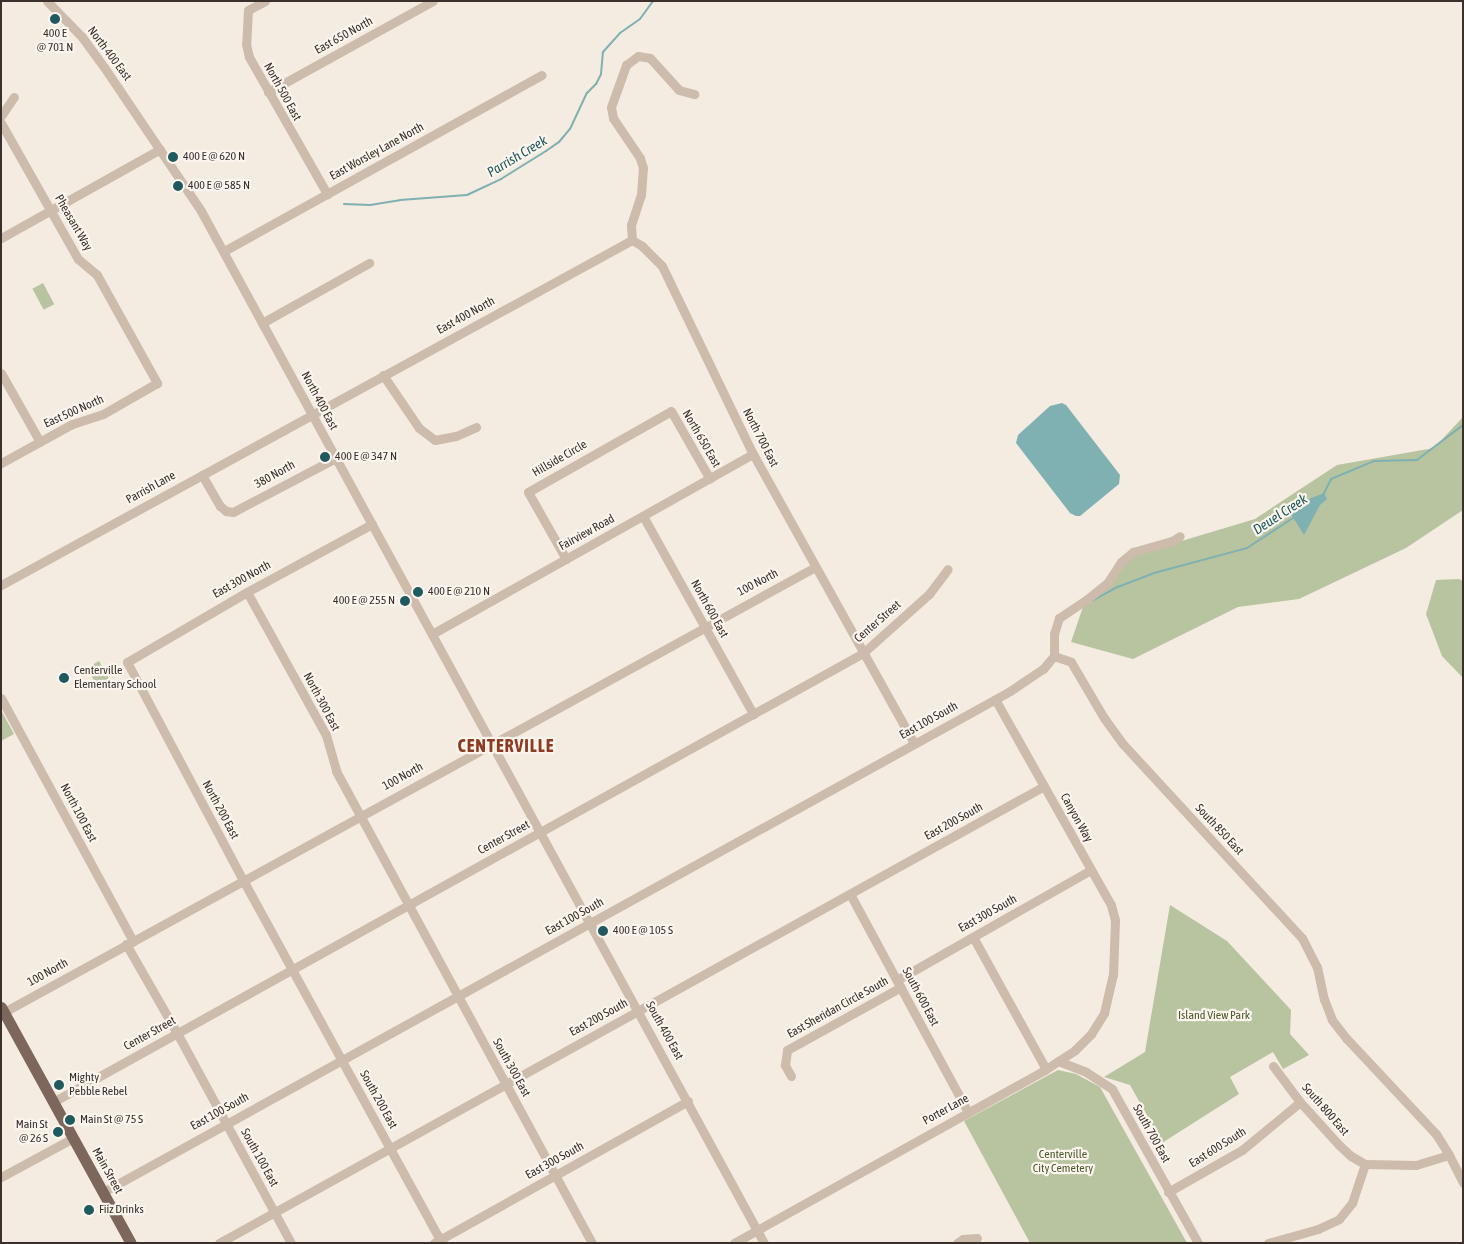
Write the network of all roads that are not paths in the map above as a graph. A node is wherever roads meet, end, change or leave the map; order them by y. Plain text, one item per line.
1 (47, 1) edge
2 (433, 1) edge
3 (264, 2) edge
4 (542, 75) dead end
5 (268, 92) junction
6 (694, 94) dead end
7 (14, 97) dead end
8 (1, 116) edge
9 (1, 123) edge
10 (160, 149) junction
11 (326, 194) junction
12 (51, 210) junction
13 (1, 238) edge
14 (632, 240) junction
15 (224, 251) junction
16 (369, 263) dead end
17 (262, 323) junction
18 (1, 373) edge
19 (383, 376) junction
20 (157, 383) joint
21 (671, 411) joint
22 (312, 414) junction
23 (476, 427) dead end
24 (40, 442) junction
25 (754, 454) junction
26 (336, 458) junction
27 (1, 463) edge
28 (202, 475) junction
29 (710, 479) junction
30 (643, 516) junction
31 (372, 524) junction
32 (1180, 536) dead end
33 (566, 559) junction
34 (815, 567) junction
35 (948, 570) dead end
36 (1, 585) edge
37 (247, 592) junction
38 (705, 627) junction
39 (432, 634) junction
40 (863, 653) junction
41 (1054, 656) junction
42 (127, 662) joint
43 (1, 698) edge
44 (995, 699) junction
45 (753, 714) junction
46 (492, 742) junction
47 (914, 743) junction
48 (1044, 786) junction
49 (359, 815) junction
50 (540, 832) junction
51 (1091, 870) junction
52 (243, 880) junction
53 (850, 894) junction
54 (408, 905) junction
55 (590, 922) junction
56 (972, 937) junction
57 (129, 942) junction
58 (1114, 954) joint
59 (292, 969) junction
60 (899, 984) junction
61 (458, 996) junction
62 (2, 1009) edge
63 (639, 1011) junction
64 (177, 1033) junction
65 (342, 1060) junction
66 (1058, 1061) junction
67 (1273, 1066) dead end
68 (1046, 1069) junction
69 (791, 1076) dead end
70 (506, 1084) junction
71 (688, 1101) junction
72 (53, 1102) junction
73 (1300, 1102) junction
74 (968, 1112) junction
75 (226, 1124) junction
76 (73, 1138) junction
77 (390, 1148) junction
78 (1449, 1154) junction
79 (1365, 1164) junction
80 (556, 1175) junction
81 (1, 1177) edge
82 (1463, 1183) edge
83 (102, 1192) junction
84 (1168, 1192) junction
85 (274, 1212) junction
86 (757, 1230) junction
87 (977, 1238) dead end
88 (439, 1242) edge
89 (131, 1243) edge
90 (219, 1243) edge
91 (291, 1243) edge
92 (592, 1243) edge
93 (734, 1243) edge
94 (764, 1243) edge
95 (957, 1243) edge
96 (1198, 1243) edge
97 (1268, 1243) edge

1 - 10 street, North 400 East
2 - 5 street, East 650 North
3 - 5 street, North 500 East
4 - 11 street, East Worsley Lane North
5 - 11 street, North 500 East
6 - 14 street
7 - 8 street
9 - 12 street, Pheasant Way
10 - 12 street
10 - 15 street, North 400 East
11 - 15 street, East Worsley Lane North
12 - 13 street
12 - 20 street, Pheasant Way
14 - 19 street, East 400 North
14 - 25 street, North 700 East
15 - 17 street, North 400 East
16 - 17 street
17 - 22 street, North 400 East
18 - 24 street
19 - 22 street, East 400 North
19 - 23 street
20 - 24 street, East 500 North
21 - 29 street, North 650 East
21 - 33 street, Hillside Circle
22 - 26 street, North 400 East
22 - 28 street, Parrish Lane
24 - 27 street, East 500 North
25 - 29 street, Fairview Road
25 - 34 street, North 700 East
26 - 28 street, 380 North
26 - 31 street, North 400 East
28 - 36 street, Parrish Lane
29 - 30 street, Fairview Road
30 - 33 street, Fairview Road
30 - 38 street, North 600 East
31 - 37 street, East 300 North
31 - 39 street, North 400 East
32 - 41 street
33 - 39 street, Fairview Road
34 - 38 street, 100 North
34 - 40 street, North 700 East
35 - 40 street, Center Street
37 - 42 street, East 300 North
37 - 49 street, North 300 East
38 - 45 street, North 600 East
38 - 46 street, 100 North
39 - 46 street, North 400 East
40 - 45 street, Center Street
40 - 47 street
41 - 44 street, East 100 South
41 - 78 street, South 850 East
42 - 52 street, North 200 East
43 - 57 street, North 100 East
44 - 47 street, East 100 South
44 - 48 street, Canyon Way
45 - 50 street, Center Street
46 - 49 street, 100 North
46 - 50 street, North 400 East
47 - 55 street, East 100 South
48 - 51 street, Canyon Way
48 - 53 street, East 200 South
49 - 52 street, 100 North
49 - 54 street, North 300 East
50 - 54 street, Center Street
50 - 55 street, South 400 East
51 - 56 street, East 300 South
51 - 58 street, Canyon Way
52 - 57 street, 100 North
52 - 59 street, North 200 East
53 - 60 street, South 600 East
53 - 63 street, East 200 South
54 - 59 street, Center Street
54 - 61 street, South 300 East
55 - 61 street, East 100 South
55 - 63 street, South 400 East
56 - 60 street, East 300 South
56 - 68 street
57 - 62 street, 100 North
57 - 64 street, North 100 East
58 - 66 street, Porter Lane
59 - 64 street, Center Street
59 - 65 street, South 200 East
60 - 69 street, East Sheridan Circle South
60 - 74 street, South 600 East
61 - 65 street, East 100 South
61 - 70 street, South 300 East
62 - 72 main road, Main Street
63 - 70 street, East 200 South
63 - 71 street, South 400 East
64 - 72 street, Center Street
64 - 75 street, South 100 East
65 - 75 street, East 100 South
65 - 77 street, South 200 East
66 - 68 street, Porter Lane
66 - 84 street, South 700 East
67 - 73 street, South 800 East
68 - 74 street, Porter Lane
70 - 77 street, East 200 South
70 - 80 street, South 300 East
71 - 80 street, East 300 South
71 - 86 street, South 400 East
72 - 76 main road, Main Street
73 - 79 street, South 800 East
73 - 84 street, East 600 South
74 - 86 street, Porter Lane
75 - 83 street, East 100 South
75 - 85 street, South 100 East
76 - 81 street
76 - 83 main road, Main Street
77 - 85 street, East 200 South
77 - 88 street, South 200 East
78 - 79 street
78 - 82 street, South 850 East
79 - 97 street
80 - 88 street, East 300 South
80 - 92 street, South 300 East
83 - 89 main road, Main Street
84 - 96 street, South 700 East
85 - 90 street, East 200 South
85 - 91 street, South 100 East
86 - 93 street, Porter Lane
86 - 94 street, South 400 East
87 - 95 street

